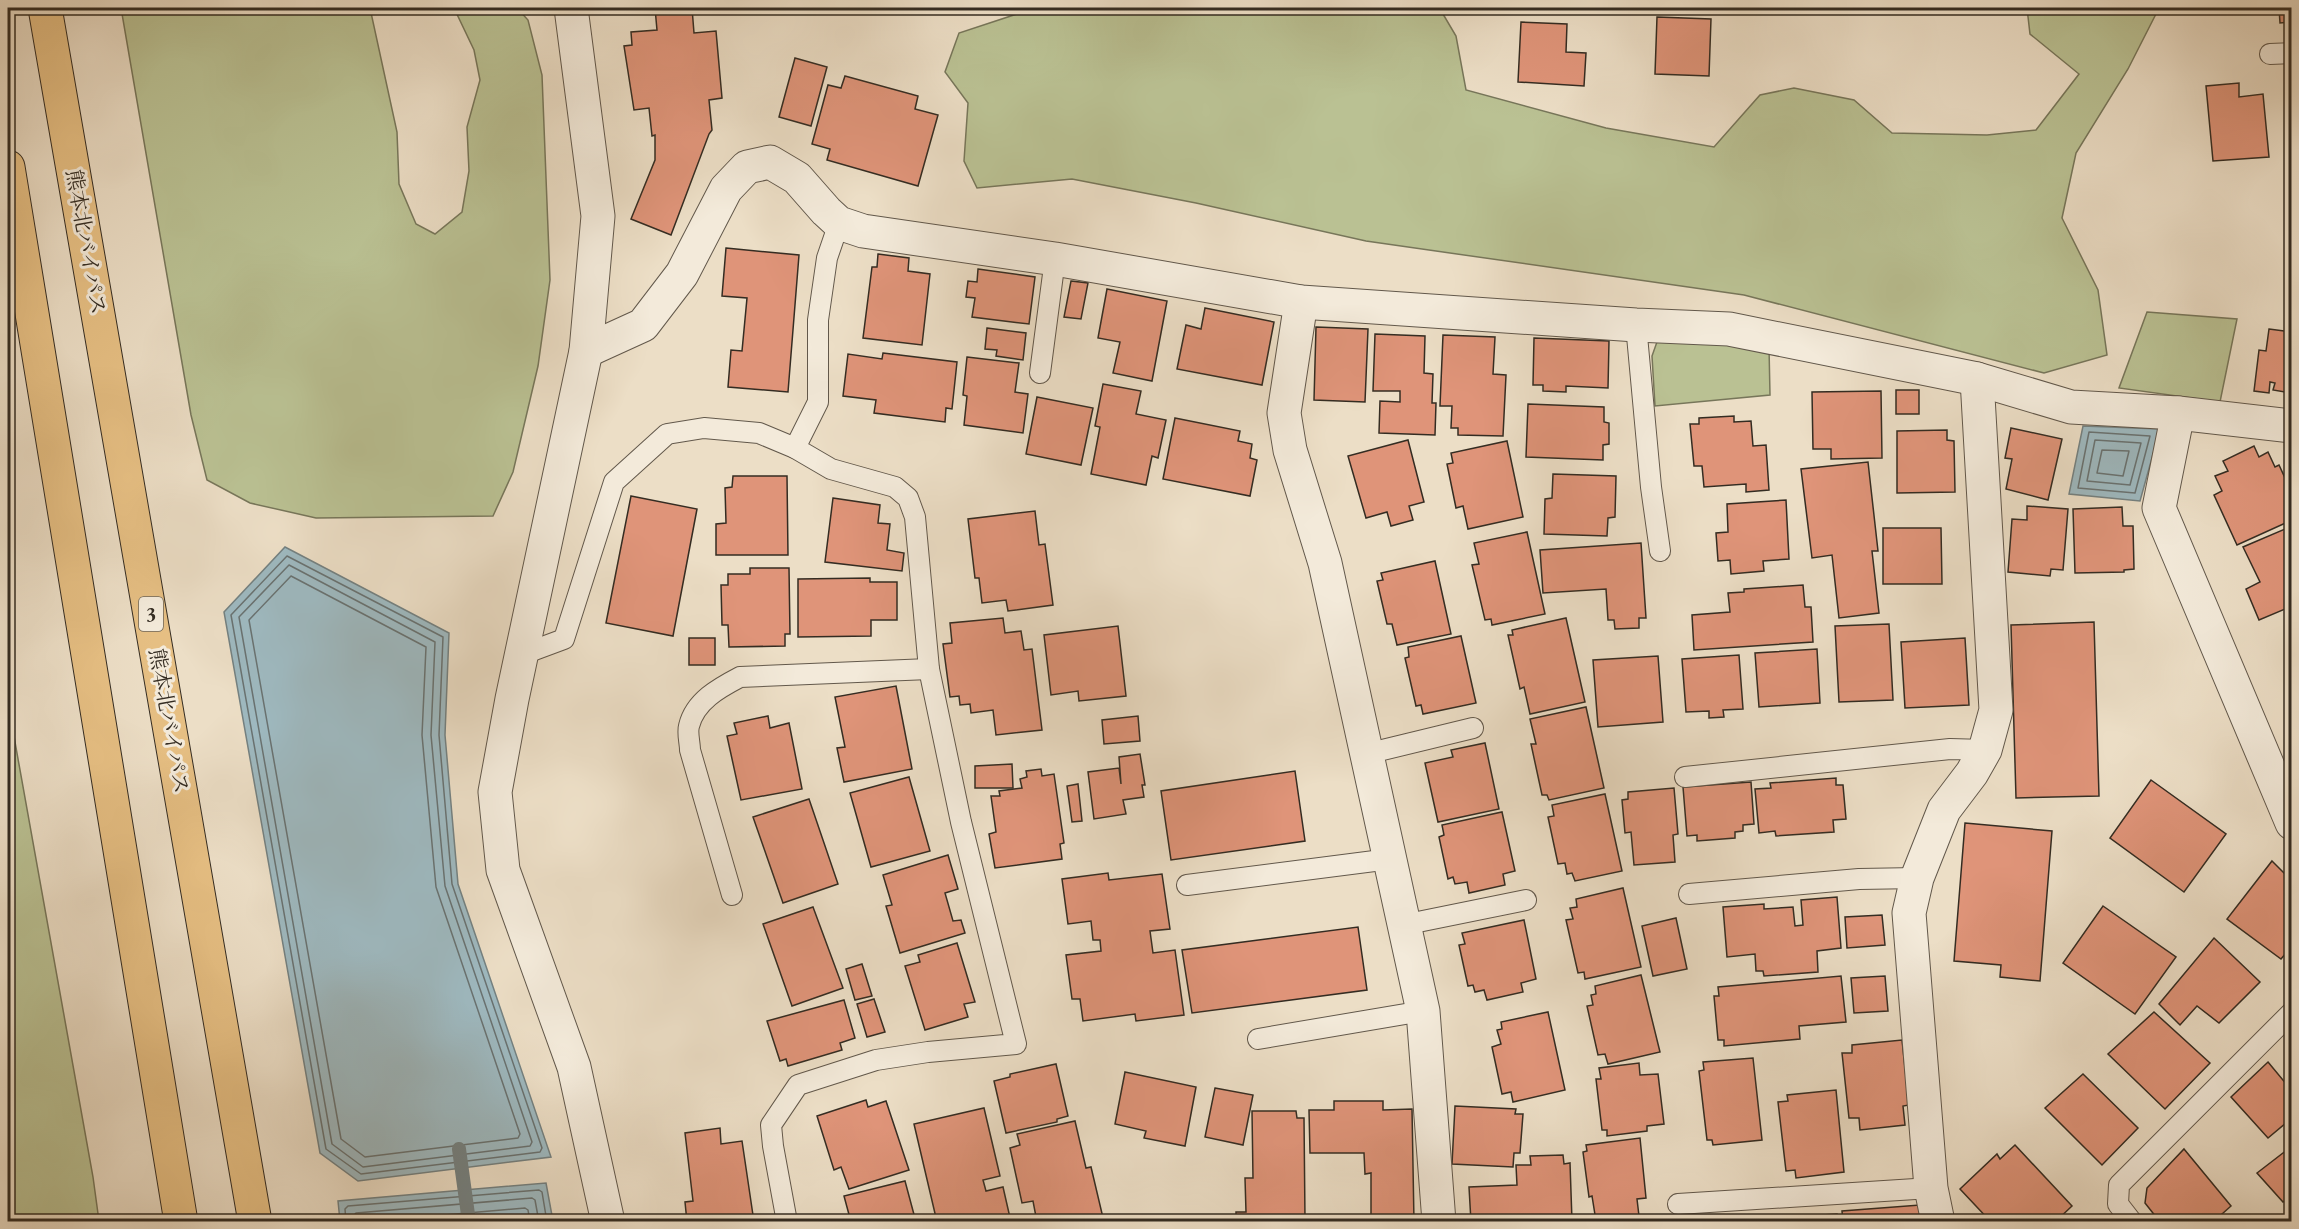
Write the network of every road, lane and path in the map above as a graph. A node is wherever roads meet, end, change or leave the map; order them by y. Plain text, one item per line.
1 (45, 8) edge
2 (571, 8) edge
3 (2292, 53) edge
4 (2270, 54) dead end
5 (8, 167) edge
6 (839, 223) junction
7 (1054, 260) junction
8 (1301, 302) junction
9 (1636, 325) junction
10 (586, 351) junction
11 (1040, 373) dead end
12 (1977, 379) junction
13 (2178, 413) junction
14 (2292, 426) edge
15 (795, 448) junction
16 (1660, 551) dead end
17 (521, 655) junction
18 (929, 669) junction
19 (1473, 728) dead end
20 (1985, 750) junction
21 (1366, 754) junction
22 (1685, 777) dead end
23 (2292, 823) edge
24 (1390, 859) junction
25 (1917, 878) junction
26 (1187, 885) dead end
27 (1689, 894) dead end
28 (732, 895) dead end
29 (1526, 900) dead end
30 (1403, 925) junction
31 (1423, 1011) junction
32 (2292, 1012) edge
33 (1258, 1038) dead end
34 (1931, 1188) junction
35 (1678, 1204) dead end
36 (181, 1221) edge
37 (255, 1221) edge
38 (608, 1221) edge
39 (787, 1221) edge
40 (1439, 1221) edge
41 (1938, 1221) edge
42 (2132, 1221) edge

1 - 37 highway, 熊本北バイパス / 3
2 - 10 street
3 - 4 lane
5 - 36 highway
6 - 7 street
6 - 10 street
6 - 15 lane
7 - 8 street
7 - 11 lane
8 - 9 street
8 - 21 street
9 - 12 street
9 - 16 lane
10 - 17 street
12 - 13 street
12 - 20 street
13 - 14 street
13 - 23 street
15 - 17 lane
15 - 18 lane
17 - 38 street
18 - 28 lane
18 - 39 lane
19 - 21 lane
20 - 22 lane
20 - 25 street
21 - 24 street
24 - 26 lane
24 - 30 street
25 - 27 lane
25 - 34 street
29 - 30 lane
30 - 31 street
31 - 33 lane
31 - 40 street
32 - 42 lane
34 - 35 lane
34 - 41 street

